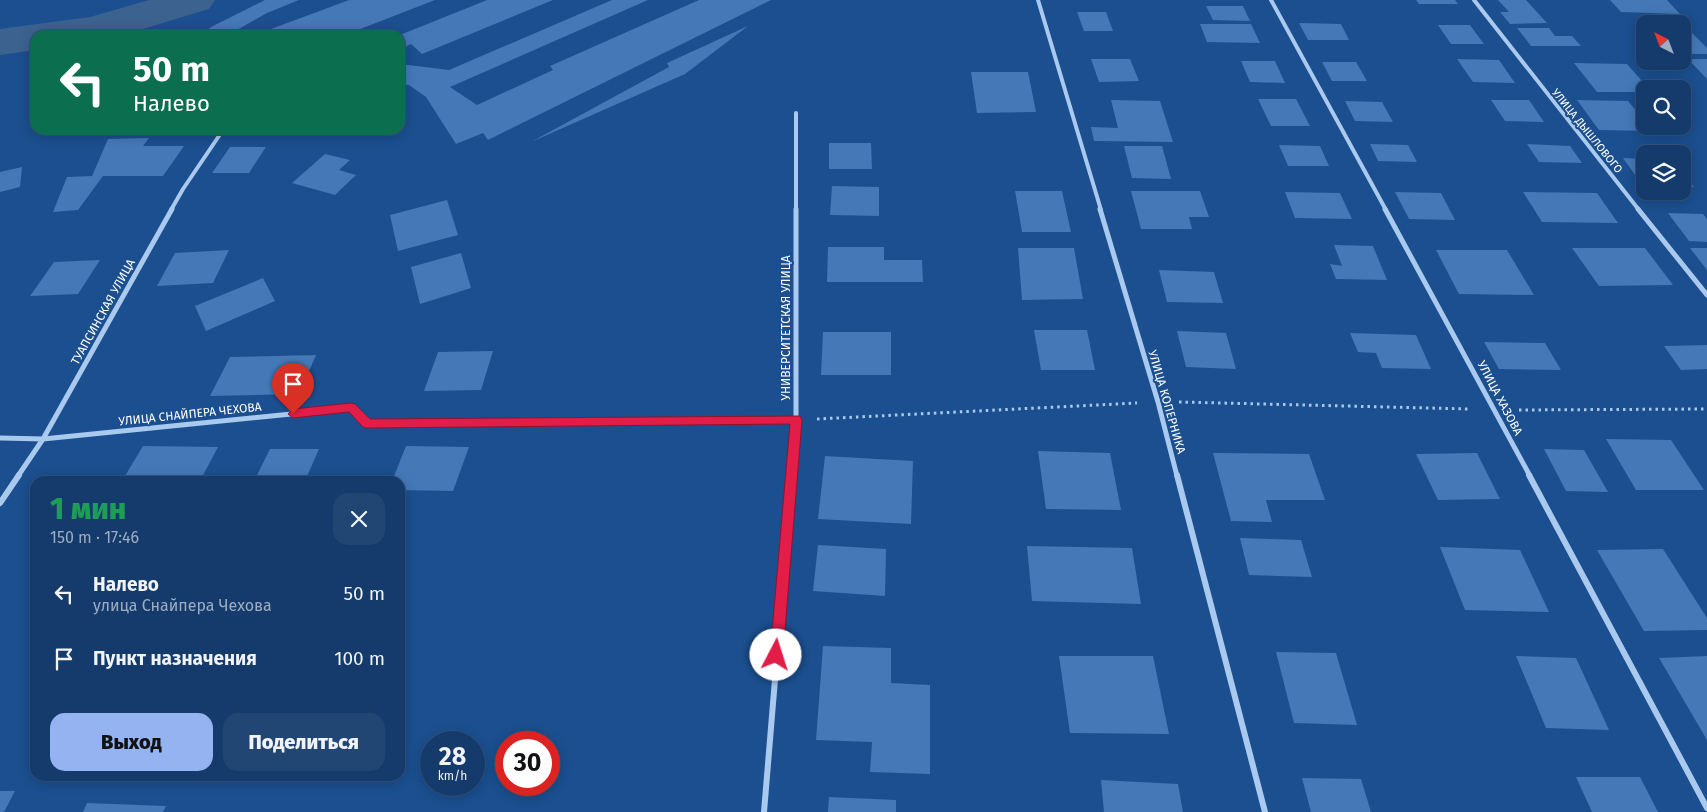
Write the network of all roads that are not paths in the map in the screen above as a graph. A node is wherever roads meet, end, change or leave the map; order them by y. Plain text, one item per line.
1 (1038, 0) edge
2 (1271, 0) edge
3 (1474, 0) edge
4 (796, 113) dead end
5 (220, 135) edge
6 (1707, 295) edge
7 (796, 420) junction
8 (0, 438) edge
9 (43, 439) junction
10 (0, 504) edge
11 (1707, 808) edge
12 (764, 812) edge
13 (1265, 812) edge

1 - 13 street, УЛИЦА КОПЕРНИКА
2 - 11 street, УЛИЦА ХАЗОВА
3 - 6 street, УЛИЦА ДЫШЛОВОГО
4 - 7 street, УНИВЕРСИТЕТСКАЯ УЛИЦА
5 - 9 street, ТУАПСИНСКАЯ УЛИЦА
7 - 9 street, УЛИЦА СНАЙПЕРА ЧЕХОВА
7 - 12 street, УНИВЕРСИТЕТСКАЯ УЛИЦА
8 - 9 street, УЛИЦА СНАЙПЕРА ЧЕХОВА
9 - 10 street, ТУАПСИНСКАЯ УЛИЦА

